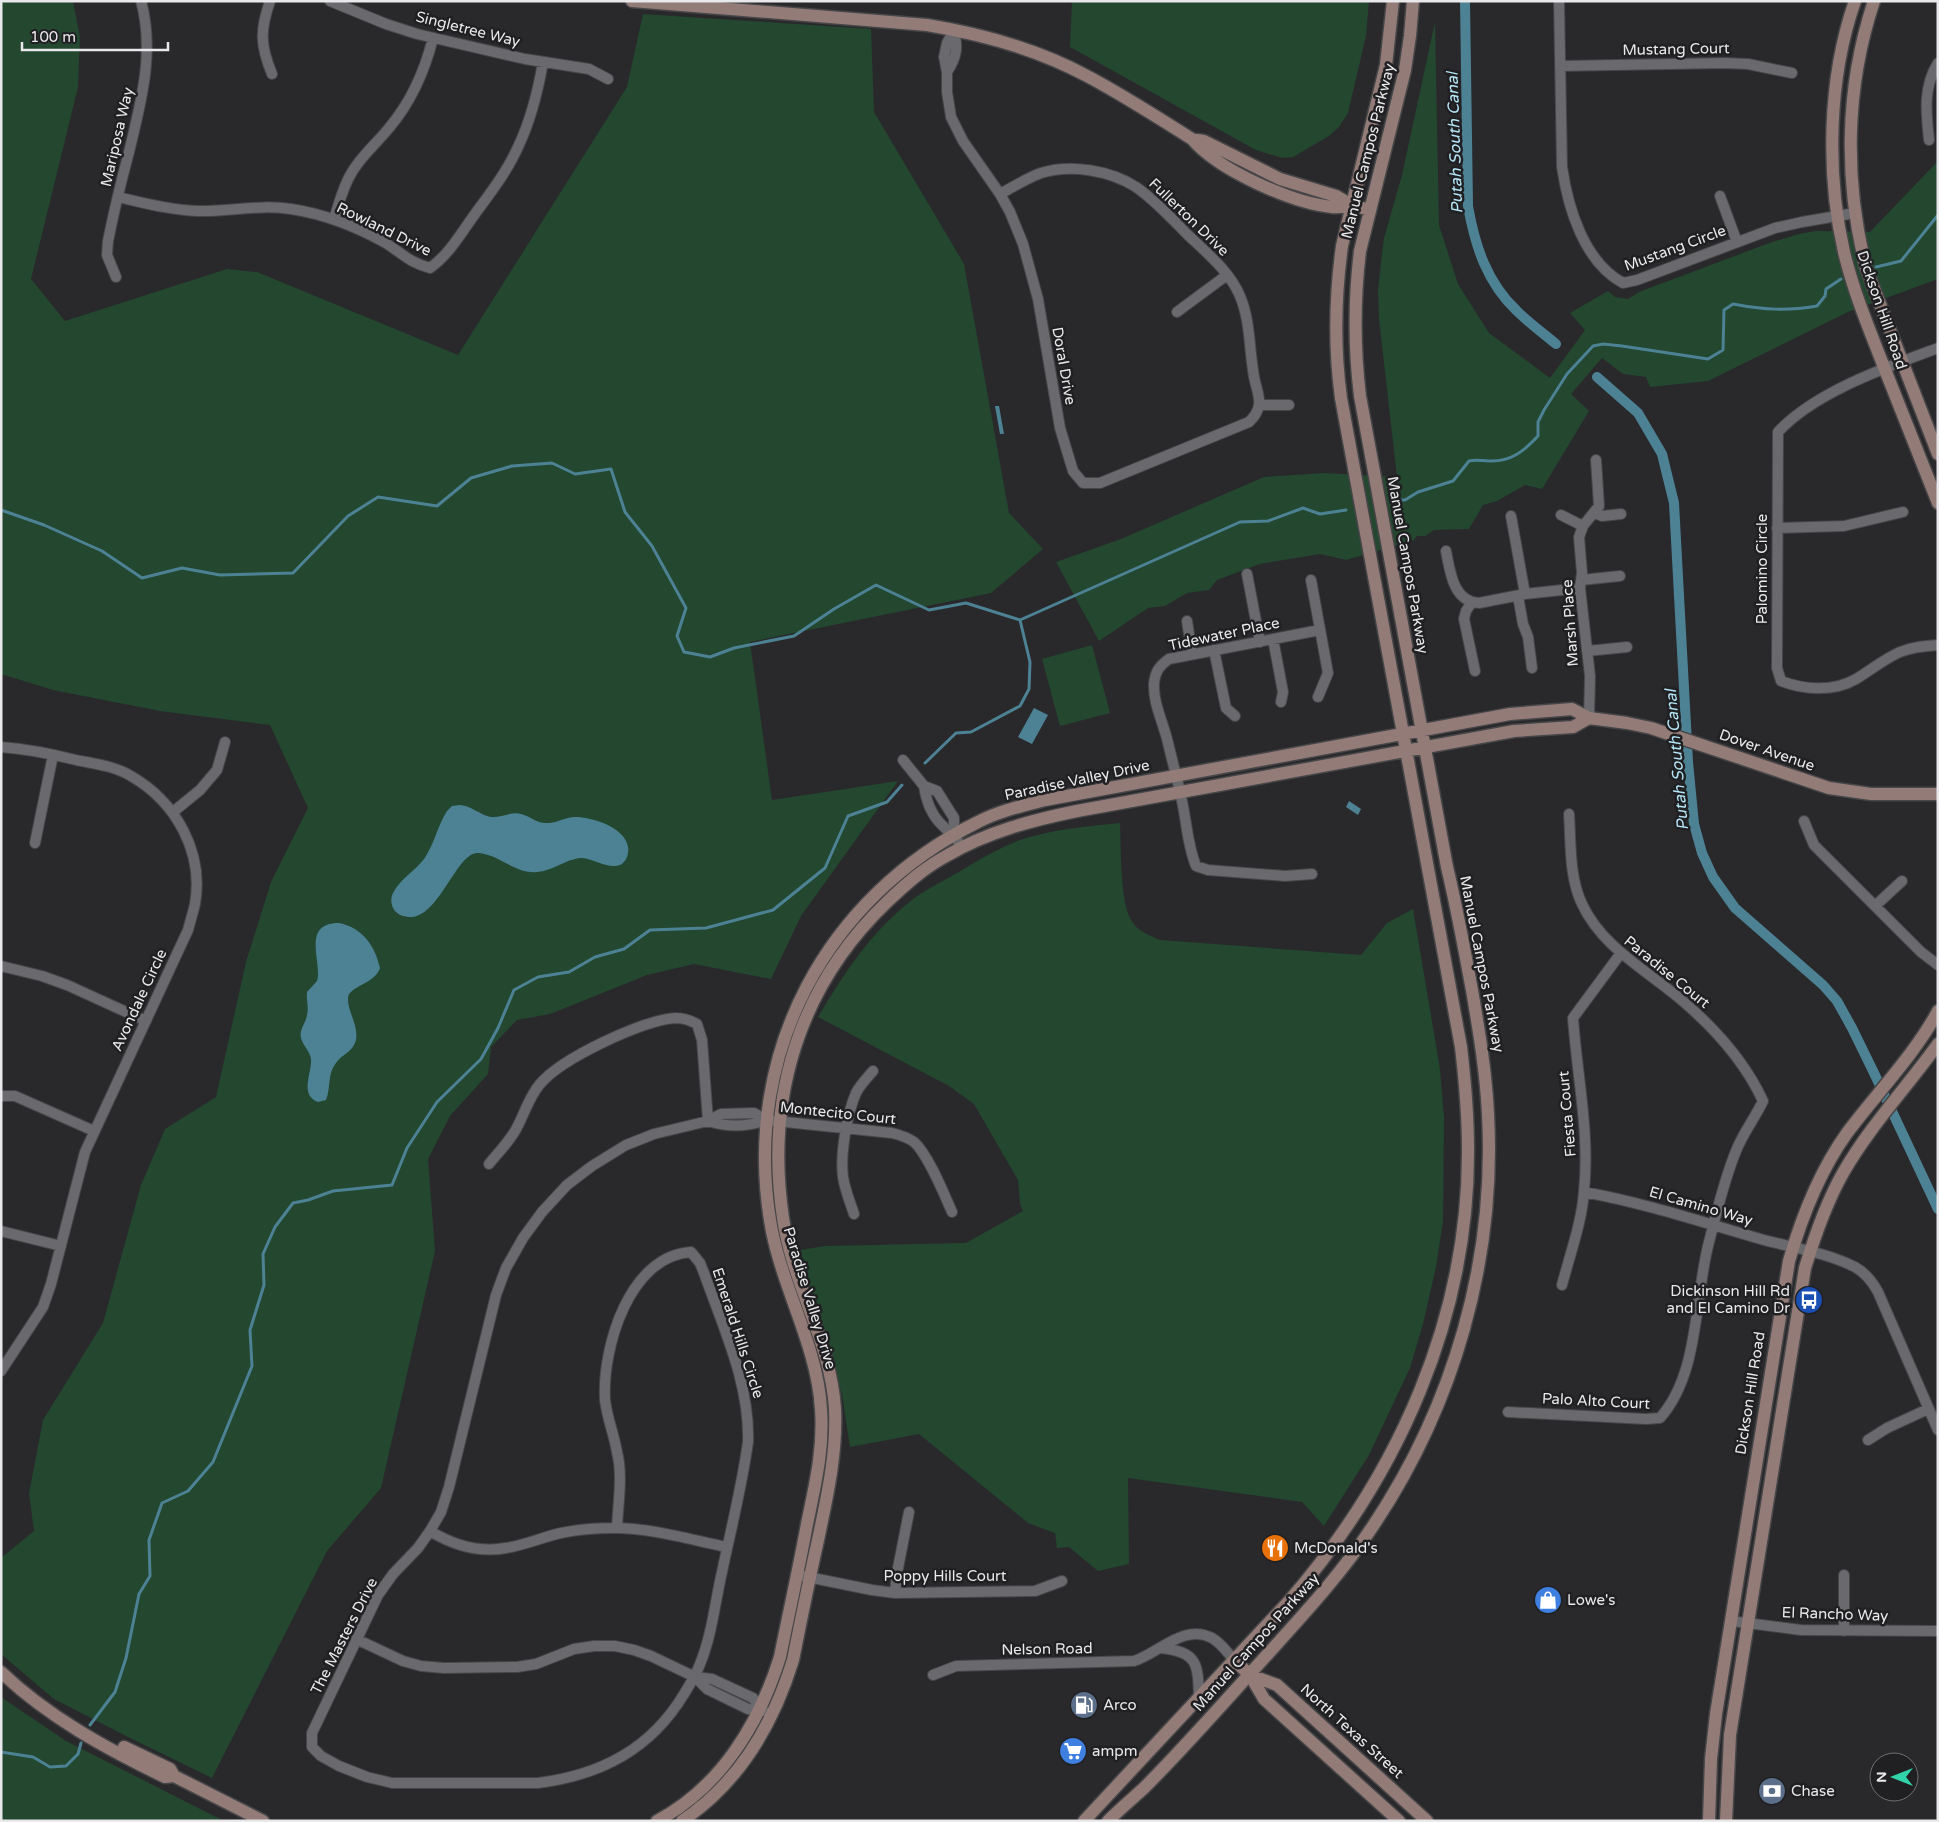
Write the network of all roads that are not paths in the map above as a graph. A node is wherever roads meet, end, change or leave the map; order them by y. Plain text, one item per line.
1 (140, 1) edge
2 (270, 1) edge
3 (330, 1) edge
4 (632, 1) edge
5 (1393, 1) edge
6 (1413, 1) edge
7 (1559, 1) edge
8 (1855, 1) edge
9 (1874, 1) edge
10 (729, 4) edge
11 (954, 30) junction
12 (433, 38) junction
13 (544, 62) junction
14 (1938, 62) edge
15 (1560, 66) junction
16 (1792, 73) dead end
17 (272, 74) dead end
18 (608, 79) dead end
19 (1929, 140) dead end
20 (1000, 194) junction
21 (1720, 196) dead end
22 (118, 197) junction
23 (1351, 205) junction
24 (1370, 210) junction
25 (1856, 213) junction
26 (1838, 216) junction
27 (334, 220) junction
28 (1737, 242) junction
29 (1227, 275) junction
30 (116, 277) dead end
31 (1177, 312) dead end
32 (1938, 348) edge
33 (1902, 362) junction
34 (1885, 369) junction
35 (1289, 404) dead end
36 (1260, 405) junction
37 (1938, 454) edge
38 (1596, 460) dead end
39 (1938, 503) edge
40 (1903, 512) dead end
41 (1594, 513) junction
42 (1621, 514) dead end
43 (1560, 515) dead end
44 (1511, 516) dead end
45 (1583, 526) junction
46 (1778, 528) junction
47 (1446, 551) dead end
48 (1248, 574) dead end
49 (1620, 576) dead end
50 (1311, 580) dead end
51 (1581, 584) junction
52 (1521, 595) junction
53 (1472, 602) junction
54 (1187, 621) dead end
55 (1320, 630) junction
56 (1273, 639) junction
57 (1260, 642) junction
58 (1938, 644) edge
59 (1628, 647) dead end
60 (1214, 650) junction
61 (1587, 651) junction
62 (1192, 654) junction
63 (1532, 668) dead end
64 (1475, 671) dead end
65 (1318, 697) dead end
66 (1281, 702) dead end
67 (1235, 716) dead end
68 (1589, 718) junction
69 (1422, 730) junction
70 (1403, 734) junction
71 (225, 742) dead end
72 (1, 747) edge
73 (1425, 747) junction
74 (1406, 750) junction
75 (53, 755) junction
76 (903, 760) dead end
77 (1175, 775) junction
78 (924, 786) junction
79 (1179, 792) junction
80 (1938, 794) edge
81 (173, 812) junction
82 (1569, 814) dead end
83 (1804, 822) dead end
84 (954, 835) junction
85 (35, 844) dead end
86 (962, 847) junction
87 (1312, 874) dead end
88 (1902, 881) dead end
89 (1875, 906) junction
90 (1621, 953) junction
91 (1938, 965) edge
92 (1, 966) edge
93 (1938, 1011) edge
94 (146, 1021) junction
95 (1938, 1044) edge
96 (873, 1071) dead end
97 (1, 1096) edge
98 (708, 1121) junction
99 (773, 1121) junction
100 (847, 1128) junction
101 (94, 1131) junction
102 (488, 1164) dead end
103 (1584, 1192) junction
104 (952, 1212) dead end
105 (854, 1214) dead end
106 (1713, 1225) junction
107 (1, 1231) edge
108 (61, 1246) junction
109 (1793, 1247) junction
110 (1810, 1252) junction
111 (1562, 1285) dead end
112 (1, 1371) edge
113 (1928, 1409) junction
114 (1508, 1412) dead end
115 (1938, 1430) edge
116 (1868, 1440) dead end
117 (909, 1512) dead end
118 (617, 1528) junction
119 (430, 1531) junction
120 (727, 1547) junction
121 (1844, 1575) dead end
122 (804, 1576) junction
123 (1062, 1581) dead end
124 (895, 1593) junction
125 (1731, 1621) junction
126 (1749, 1624) junction
127 (1844, 1630) junction
128 (1938, 1631) edge
129 (356, 1639) junction
130 (1161, 1648) junction
131 (1234, 1660) junction
132 (1, 1672) edge
133 (1250, 1675) junction
134 (933, 1676) dead end
135 (695, 1677) junction
136 (1199, 1698) junction
137 (767, 1712) junction
138 (263, 1821) edge
139 (656, 1821) edge
140 (682, 1821) edge
141 (1084, 1821) edge
142 (1108, 1821) edge
143 (1399, 1821) edge
144 (1427, 1821) edge
145 (1709, 1821) edge
146 (1726, 1821) edge

1 - 22 street, Mariposa Way
2 - 17 street
3 - 12 street, Singletree Way
4 - 10 street
5 - 23 street, Manuel Campos Parkway
6 - 24 street, Manuel Campos Parkway
7 - 15 street, Mustang Circle
8 - 26 street, Dickson Hill Road
9 - 25 street, Dickson Hill Road
10 - 11 street
11 - 20 street, Doral Drive
11 - 23 street
12 - 13 street, Singletree Way
12 - 27 street
13 - 18 street, Singletree Way
13 - 27 street, Rowland Drive
14 - 19 street
15 - 16 street, Mustang Court
15 - 28 street, Mustang Circle
20 - 29 street, Fullerton Drive
20 - 36 street, Doral Drive
21 - 28 street
22 - 27 street, Rowland Drive
22 - 30 street, Mariposa Way
23 - 24 street
23 - 70 street, Manuel Campos Parkway
24 - 69 street, Manuel Campos Parkway
25 - 26 street, Mustang Circle
25 - 33 street, Dickson Hill Road
26 - 28 street, Mustang Circle
26 - 34 street, Dickson Hill Road
29 - 31 street
29 - 36 street, Fullerton Drive
32 - 33 street, Palomino Circle
33 - 34 street, Palomino Circle
33 - 37 street, Dickson Hill Road
34 - 39 street, Dickson Hill Road
34 - 46 street, Palomino Circle
35 - 36 street
38 - 41 street
40 - 46 street
41 - 42 street
41 - 45 street
43 - 45 street
44 - 52 street
45 - 51 street, Marsh Place
46 - 58 street, Palomino Circle
47 - 53 street
48 - 57 street
49 - 51 street
50 - 55 street
51 - 52 street
51 - 61 street, Marsh Place
52 - 53 street
52 - 63 street
53 - 64 street
54 - 62 street
55 - 56 street, Tidewater Place
55 - 65 street
56 - 57 street, Tidewater Place
56 - 66 street
57 - 60 street, Tidewater Place
59 - 61 street
60 - 62 street, Tidewater Place
60 - 67 street
61 - 68 street, Marsh Place
62 - 77 street, Tidewater Place
68 - 69 street, Dover Avenue
68 - 73 street
68 - 80 street, Dover Avenue
69 - 70 street, Paradise Valley Drive
69 - 73 street, Manuel Campos Parkway
70 - 74 street, Manuel Campos Parkway
70 - 77 street, Paradise Valley Drive
71 - 81 street
72 - 75 street, Avondale Circle
73 - 74 street, Paradise Valley Drive
73 - 133 street, Manuel Campos Parkway
74 - 79 street, Paradise Valley Drive
74 - 131 street, Manuel Campos Parkway
75 - 81 street, Avondale Circle
75 - 85 street
76 - 78 street
77 - 79 street, Tidewater Place
77 - 84 street, Paradise Valley Drive
78 - 84 street
78 - 84 street
79 - 86 street, Paradise Valley Drive
79 - 87 street, Tidewater Place
81 - 94 street, Avondale Circle
82 - 90 street, Paradise Court
83 - 89 street
84 - 86 street
84 - 99 street, Paradise Valley Drive
86 - 99 street, Paradise Valley Drive
88 - 89 street
89 - 91 street
90 - 103 street, Fiesta Court
90 - 106 street, Paradise Court
92 - 94 street
93 - 109 street, Dickson Hill Road
94 - 101 street, Avondale Circle
95 - 110 street
96 - 100 street
97 - 101 street
98 - 99 street, The Masters Drive
98 - 102 street
98 - 119 street, The Masters Drive
99 - 100 street, Montecito Court
99 - 122 street, Paradise Valley Drive
100 - 104 street, Montecito Court
100 - 105 street
101 - 108 street, Avondale Circle
103 - 106 street, El Camino Way
103 - 111 street, Fiesta Court
106 - 109 street, El Camino Way
106 - 114 street, Palo Alto Court
107 - 108 street
108 - 112 street, Avondale Circle
109 - 110 street, El Camino Way
109 - 125 street, Dickson Hill Road
110 - 113 street, El Camino Way
110 - 126 street
113 - 115 street, El Camino Way
113 - 116 street
117 - 124 street
118 - 119 street
118 - 120 street
118 - 120 street, Emerald Hills Circle
119 - 129 street, The Masters Drive
120 - 135 street, Emerald Hills Circle
121 - 127 street
122 - 124 street, Poppy Hills Court
122 - 137 street, Paradise Valley Drive
123 - 124 street, Poppy Hills Court
125 - 126 street, El Rancho Way
125 - 145 street, Dickson Hill Road
126 - 127 street, El Rancho Way
126 - 146 street
127 - 128 street, El Rancho Way
129 - 135 street
129 - 135 street, The Masters Drive
130 - 131 street, Nelson Road
130 - 134 street, Nelson Road
130 - 136 street
131 - 133 street, North Texas Street
131 - 136 street, Manuel Campos Parkway
132 - 138 street
133 - 142 street, Manuel Campos Parkway
133 - 143 street, North Texas Street
133 - 144 street, North Texas Street
135 - 137 street
136 - 141 street, Manuel Campos Parkway
137 - 139 street, Paradise Valley Drive
137 - 140 street, Paradise Valley Drive

